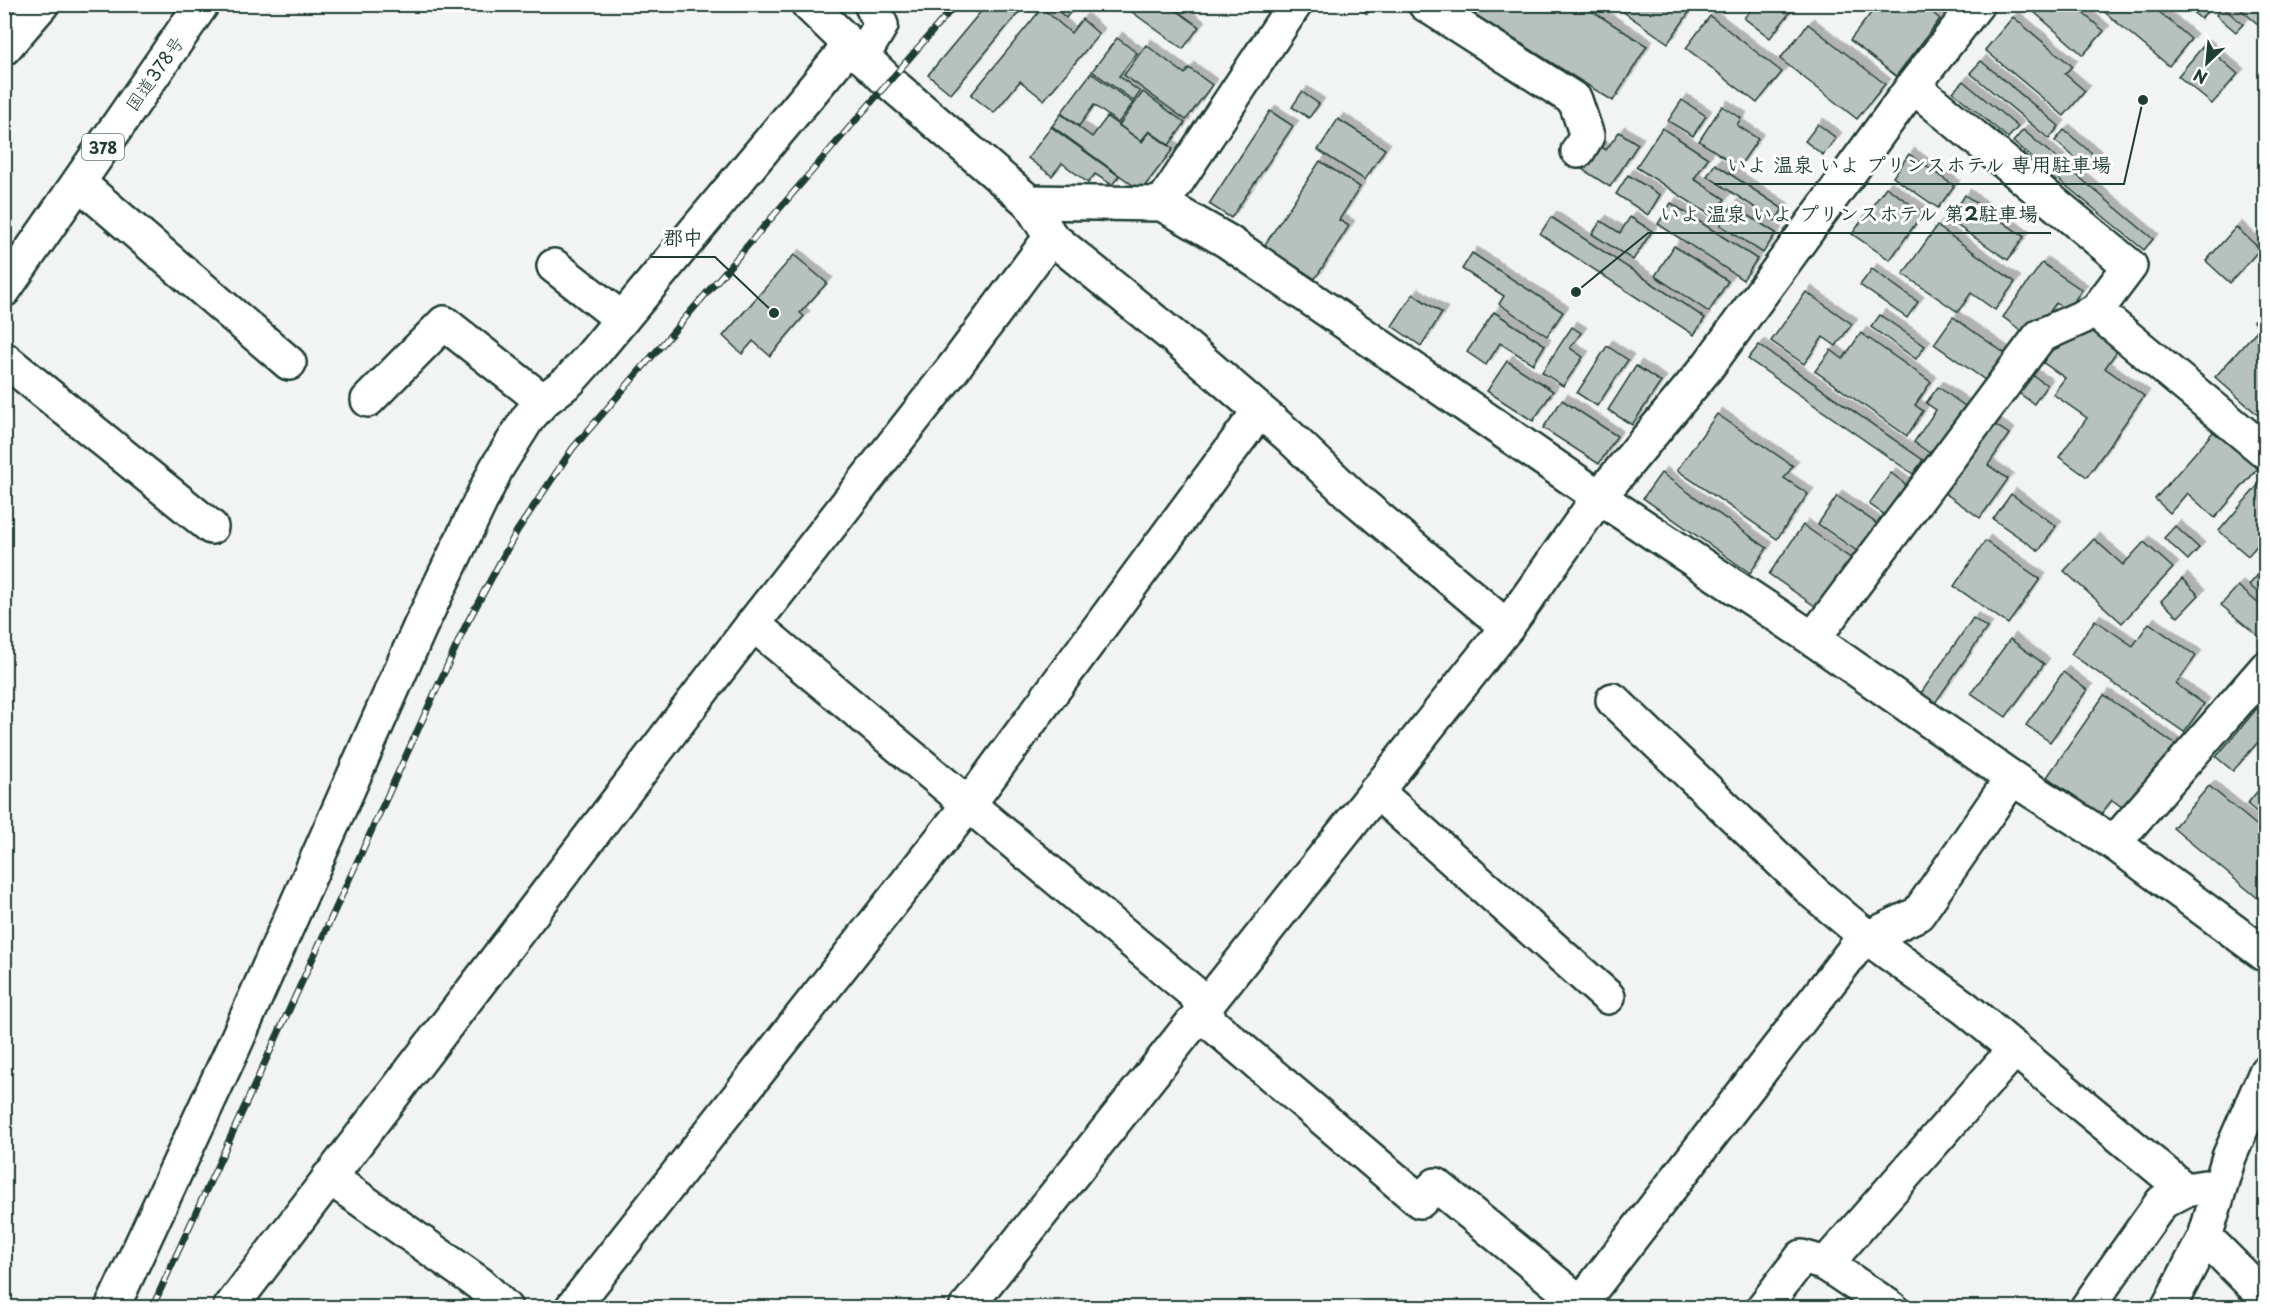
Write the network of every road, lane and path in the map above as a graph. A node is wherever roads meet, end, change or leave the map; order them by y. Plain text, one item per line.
1 (42, 4) edge
2 (202, 4) edge
3 (808, 4) edge
4 (871, 4) edge
5 (1294, 4) edge
6 (1425, 4) edge
7 (1977, 4) edge
8 (7, 39) edge
9 (856, 51) junction
10 (1913, 86) junction
11 (1578, 151) dead end
12 (79, 183) junction
13 (1029, 202) junction
14 (1162, 204) junction
15 (1051, 237) junction
16 (554, 266) dead end
17 (4, 290) edge
18 (2096, 311) junction
19 (622, 319) junction
20 (4, 359) edge
21 (289, 363) dead end
22 (368, 400) dead end
23 (543, 401) junction
24 (1258, 413) junction
25 (2265, 452) edge
26 (1599, 497) junction
27 (211, 527) dead end
28 (753, 624) junction
29 (1507, 627) junction
30 (1813, 639) junction
31 (2265, 668) edge
32 (1613, 700) dead end
33 (2013, 778) junction
34 (1376, 791) junction
35 (969, 804) junction
36 (2114, 843) junction
37 (1868, 938) junction
38 (2265, 955) edge
39 (1608, 997) dead end
40 (1203, 1010) junction
41 (2015, 1049) junction
42 (2265, 1072) edge
43 (329, 1177) junction
44 (2218, 1186) junction
45 (2185, 1190) junction
46 (2205, 1237) junction
47 (1826, 1264) junction
48 (2265, 1298) edge
49 (1581, 1306) edge
50 (112, 1308) edge
51 (230, 1308) edge
52 (505, 1308) edge
53 (572, 1308) edge
54 (966, 1308) edge
55 (1763, 1308) edge
56 (1892, 1308) edge
57 (2087, 1308) edge
58 (2168, 1308) edge

1 - 8 main road
2 - 12 main road, 国道378号 / 378
3 - 9 main road
4 - 9 main road
5 - 14 main road
6 - 11 main road
7 - 10 main road
9 - 13 main road
9 - 19 main road
10 - 18 main road
10 - 26 main road
12 - 17 main road, 国道378号 / 378
12 - 21 main road
13 - 14 main road
13 - 15 main road
14 - 26 main road
15 - 24 main road
15 - 28 main road
16 - 19 main road
18 - 25 main road
18 - 30 main road
19 - 23 main road
20 - 27 main road
22 - 23 main road
23 - 50 main road
24 - 29 main road
24 - 35 main road
26 - 29 main road
26 - 30 main road
28 - 35 main road
28 - 43 main road
29 - 34 main road
30 - 33 main road
31 - 36 main road
32 - 37 main road
33 - 36 main road
33 - 37 main road
34 - 39 main road
34 - 40 main road
35 - 40 main road
35 - 53 main road
36 - 38 main road
37 - 41 main road
37 - 49 main road
40 - 49 main road
40 - 54 main road
41 - 45 main road
41 - 47 main road
42 - 44 main road
43 - 51 main road
43 - 52 main road
44 - 45 main road
44 - 46 main road
45 - 57 main road
46 - 48 main road
46 - 58 main road
47 - 55 main road
47 - 56 main road

